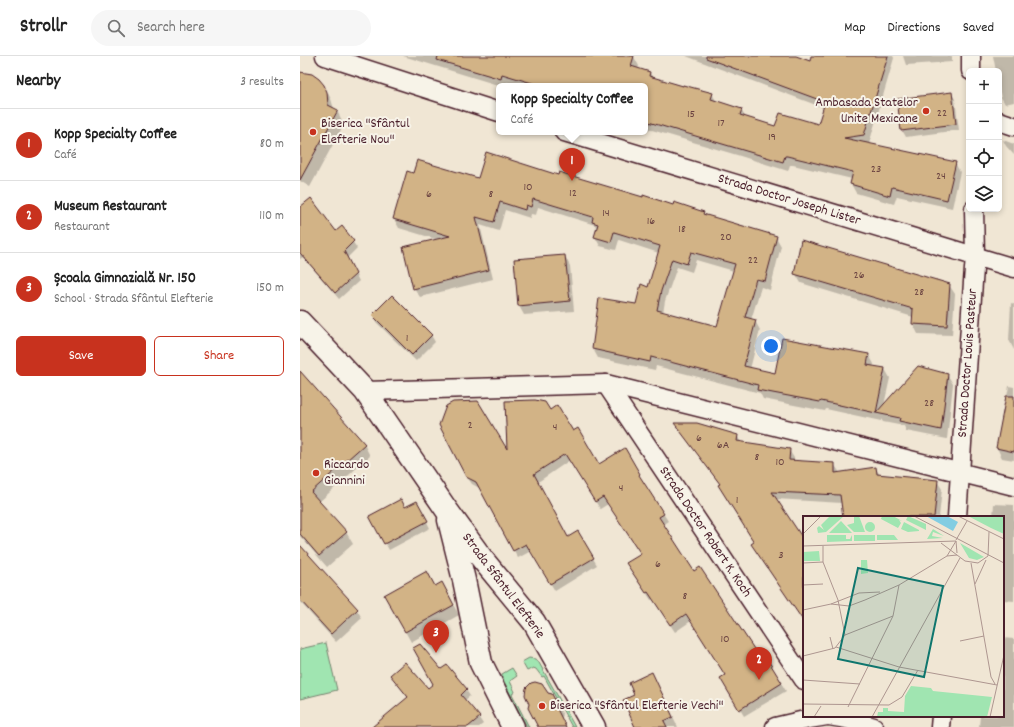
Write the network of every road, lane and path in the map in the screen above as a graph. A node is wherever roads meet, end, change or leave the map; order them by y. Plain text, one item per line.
1 (325, 56) edge
2 (971, 56) edge
3 (971, 68) edge
4 (496, 111) edge
5 (1002, 122) edge
6 (1014, 126) edge
7 (574, 135) edge
8 (974, 212) edge
9 (975, 256) junction
10 (1014, 268) edge
11 (300, 322) edge
12 (606, 384) junction
13 (365, 391) junction
14 (960, 472) junction
15 (1014, 486) edge
16 (446, 509) junction
17 (957, 516) edge
18 (803, 679) edge
19 (822, 717) edge
20 (834, 717) edge
21 (941, 717) edge
22 (513, 727) edge
23 (594, 727) edge
24 (775, 727) edge
25 (874, 727) edge
26 (940, 727) edge

1 - 4 street
2 - 3 street
5 - 6 street
7 - 9 street, Strada Doctor Joseph Lister
8 - 9 street, Strada Doctor Louis Pasteur
9 - 10 street, Strada Doctor Joseph Lister
9 - 14 street, Strada Doctor Louis Pasteur
11 - 13 street, Strada Sfântul Elefterie
12 - 13 street
12 - 14 street
12 - 18 street, Strada Doctor Robert K. Koch
13 - 16 street, Strada Sfântul Elefterie
14 - 15 street
14 - 17 street, Strada Doctor Louis Pasteur
16 - 22 street, Strada Sfântul Elefterie
16 - 23 street, Strada Sfântul Elefterie
19 - 24 street
20 - 25 street
21 - 26 street

